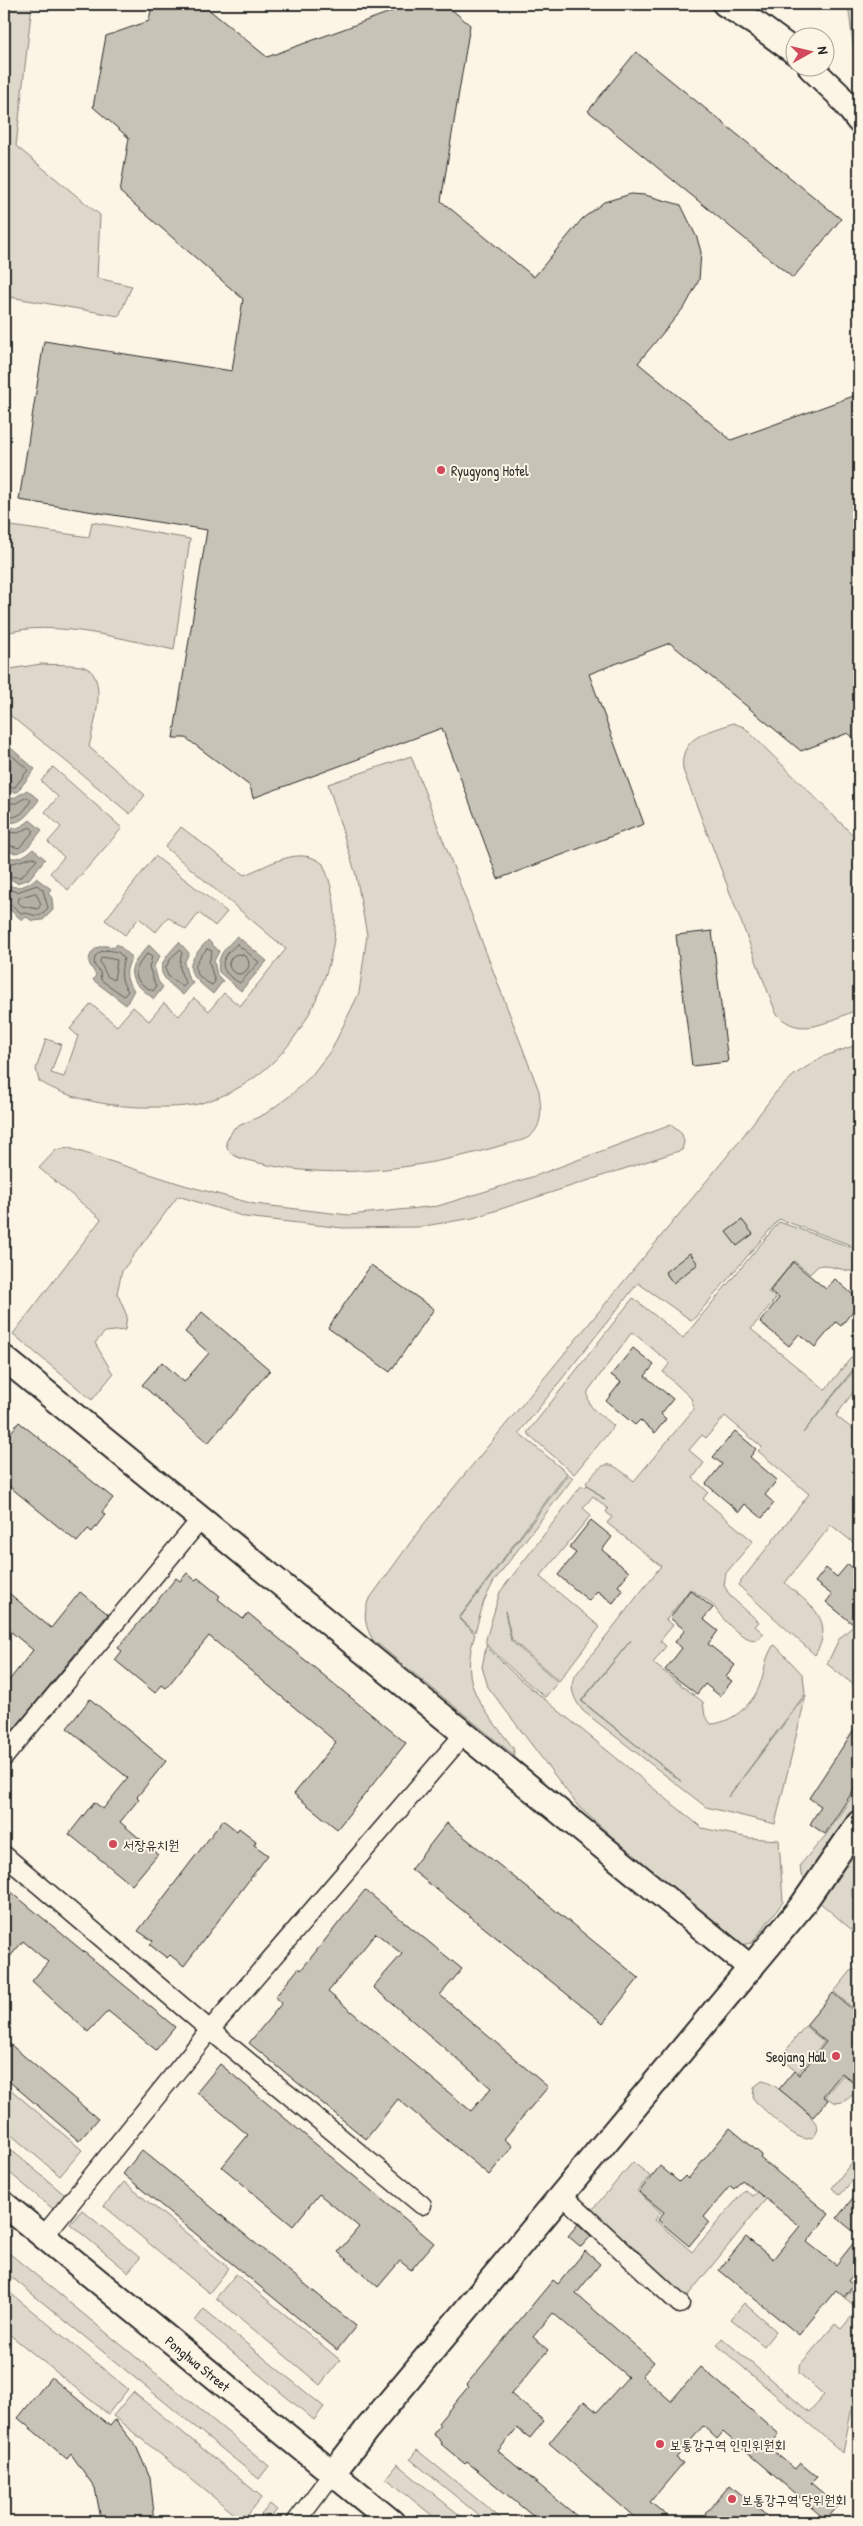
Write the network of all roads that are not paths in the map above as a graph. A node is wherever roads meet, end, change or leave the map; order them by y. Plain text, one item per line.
1 (725, 4) edge
2 (786, 46) edge
3 (821, 78) edge
4 (859, 121) edge
5 (4, 1358) edge
6 (201, 1518) junction
7 (464, 1734) junction
8 (4, 1758) edge
9 (859, 1823) edge
10 (4, 1855) edge
11 (751, 1968) junction
12 (210, 2030) junction
13 (562, 2195) junction
14 (4, 2204) edge
15 (422, 2206) dead end
16 (43, 2236) junction
17 (680, 2304) dead end
18 (333, 2473) junction
19 (296, 2522) edge
20 (392, 2522) edge

1 - 2 street
3 - 4 street
5 - 6 street
6 - 7 street
6 - 8 street
7 - 11 street
7 - 12 street
9 - 11 street
10 - 12 street
11 - 13 street
12 - 15 street
12 - 16 street
13 - 17 street
13 - 18 street
14 - 16 street, Ponghwa Street
16 - 18 street, Ponghwa Street
18 - 19 street
18 - 20 street, Ponghwa Street

